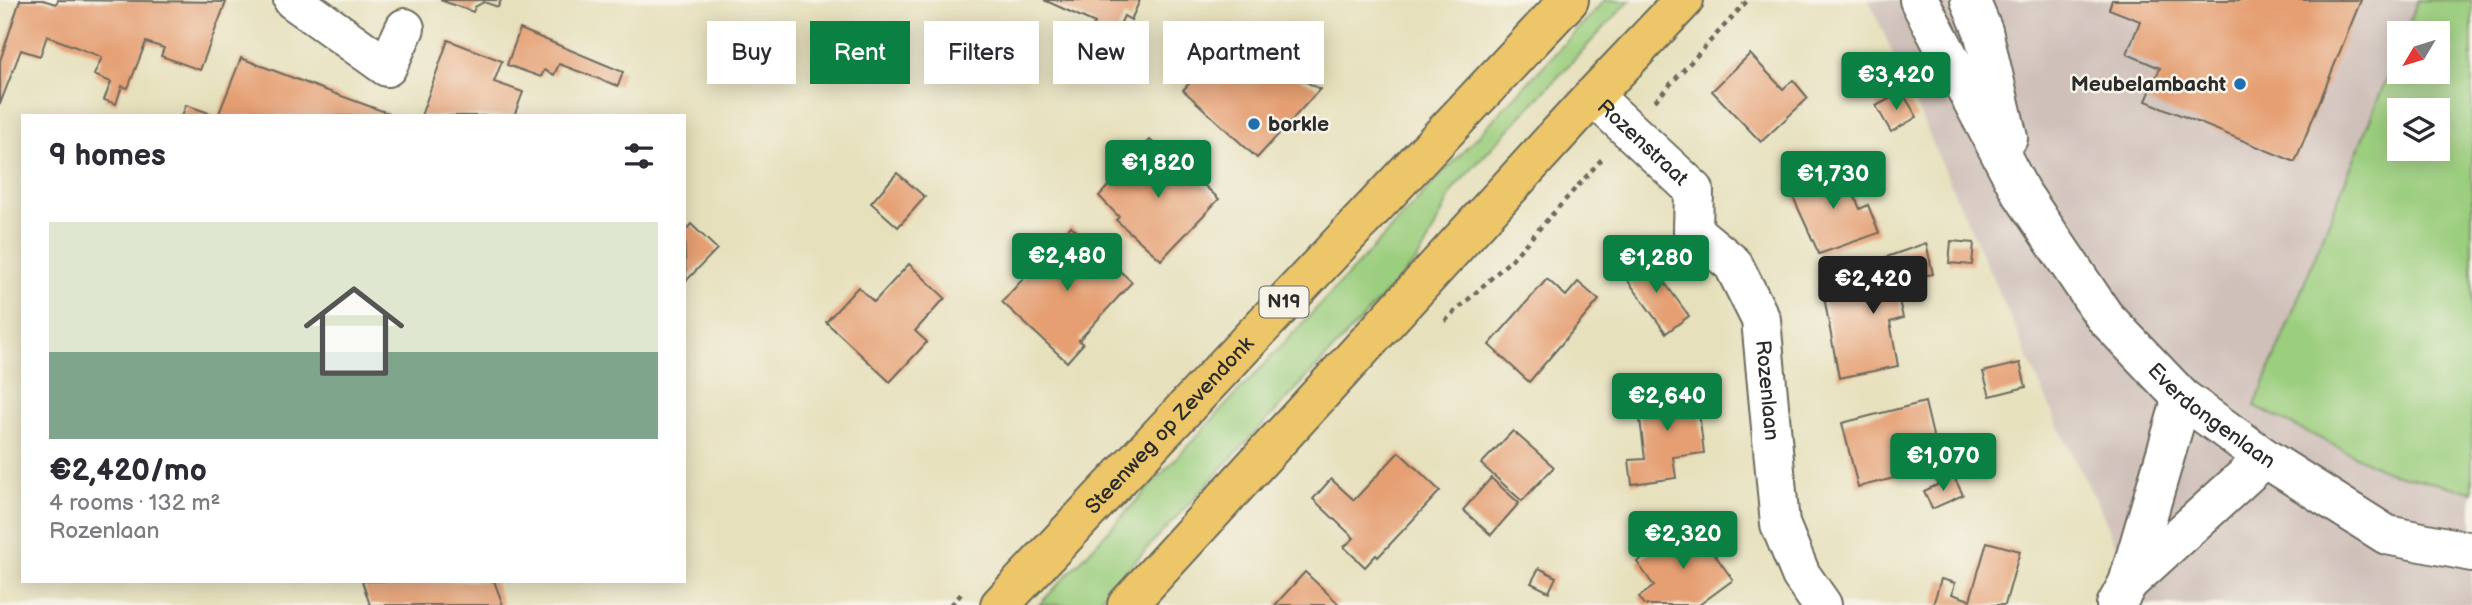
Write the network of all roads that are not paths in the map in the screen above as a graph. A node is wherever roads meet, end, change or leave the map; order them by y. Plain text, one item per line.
1 (293, 0) edge
2 (1569, 0) edge
3 (1684, 0) edge
4 (1919, 0) edge
5 (1970, 0) edge
6 (405, 28) dead end
7 (1593, 96) junction
8 (1694, 190) joint
9 (2020, 191) junction
10 (2182, 398) junction
11 (2265, 458) junction
12 (2472, 552) edge
13 (2122, 594) edge
14 (1000, 605) edge
15 (1127, 605) edge
16 (1822, 605) edge

1 - 6 street
2 - 14 main road, Steenweg op Zevendonk / N19
3 - 7 main road
4 - 9 street, Everdongenlaan
5 - 9 street, Everdongenlaan
7 - 8 street, Rozenstraat
7 - 15 main road
8 - 16 street, Rozenlaan
9 - 10 street, Everdongenlaan
10 - 11 street, Everdongenlaan
10 - 13 street
11 - 12 street, Everdongenlaan
11 - 13 street

